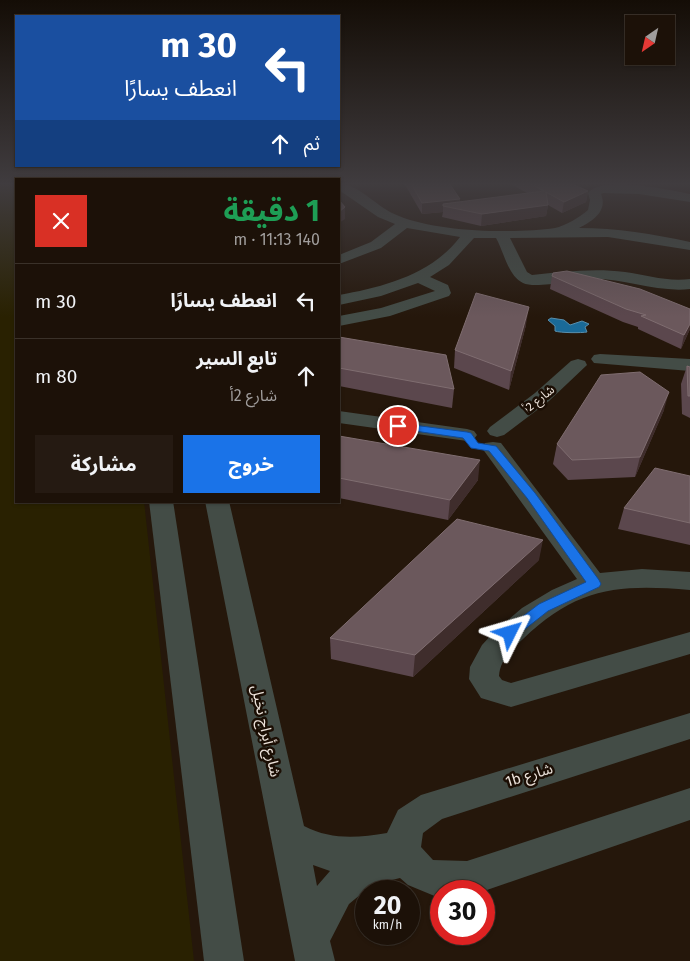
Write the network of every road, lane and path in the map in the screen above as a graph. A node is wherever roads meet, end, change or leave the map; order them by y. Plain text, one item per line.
1 (399, 228) edge
2 (404, 228) edge
3 (567, 228) edge
4 (559, 232) junction
5 (501, 235) junction
6 (466, 240) junction
7 (690, 246) edge
8 (340, 260) edge
9 (418, 277) junction
10 (690, 284) edge
11 (340, 300) edge
12 (340, 321) edge
13 (690, 365) edge
14 (340, 417) edge
15 (495, 439) junction
16 (161, 503) edge
17 (217, 503) edge
18 (690, 581) edge
19 (594, 584) junction
20 (690, 642) edge
21 (690, 726) edge
22 (690, 804) edge
23 (288, 836) junction
24 (405, 853) junction
25 (313, 951) edge
26 (224, 961) edge

1 - 8 street
2 - 6 street
3 - 4 street
4 - 5 street
4 - 7 street
5 - 6 street
5 - 10 street
6 - 9 street
9 - 11 street
9 - 12 street
13 - 15 street, شارع 2أ
14 - 15 street
15 - 19 street
16 - 26 street
17 - 23 street, شارع أبراج نخيل
18 - 19 street
19 - 20 street
21 - 24 street, 1b شارع
22 - 24 street
23 - 24 street
23 - 25 street, شارع أبراج نخيل
24 - 25 street

